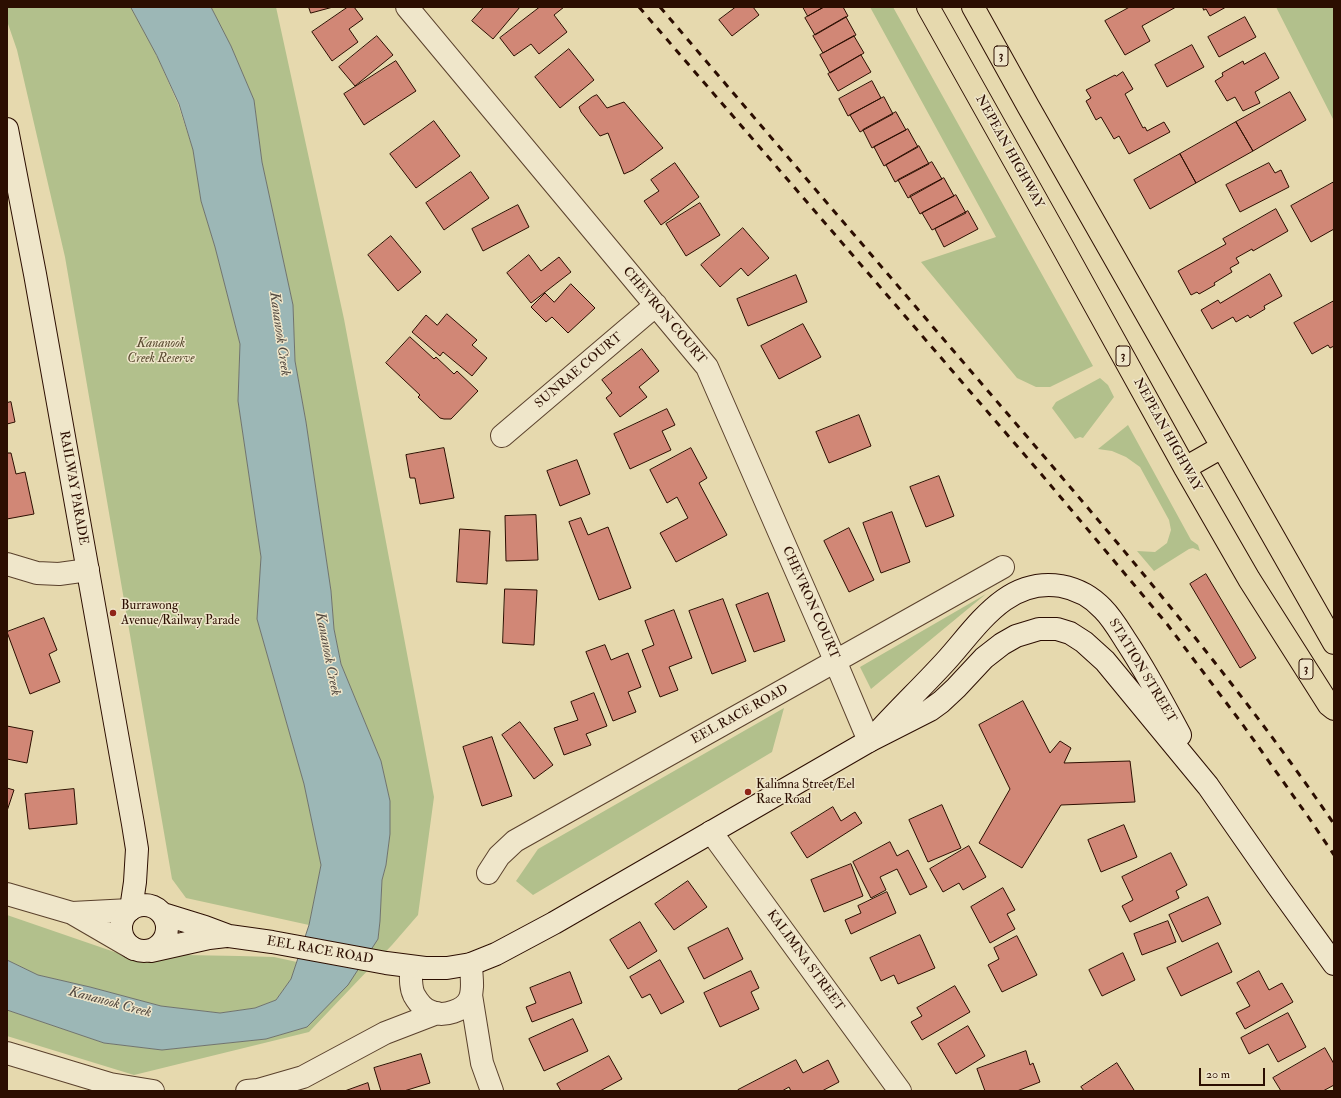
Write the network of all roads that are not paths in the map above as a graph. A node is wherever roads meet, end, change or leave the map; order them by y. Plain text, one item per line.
1 (407, 7) edge
2 (928, 7) edge
3 (973, 7) edge
4 (7, 128) edge
5 (656, 305) junction
6 (502, 436) dead end
7 (1222, 447) junction
8 (1185, 468) junction
9 (7, 564) edge
10 (1003, 567) dead end
11 (88, 570) junction
12 (1050, 585) joint
13 (1051, 628) joint
14 (1334, 643) edge
15 (836, 662) junction
16 (1334, 709) edge
17 (869, 740) junction
18 (1208, 786) junction
19 (711, 832) junction
20 (137, 849) junction
21 (488, 873) dead end
22 (7, 894) edge
23 (130, 910) junction
24 (72, 912) junction
25 (162, 913) junction
26 (229, 936) junction
27 (142, 950) junction
28 (471, 964) junction
29 (1334, 964) edge
30 (411, 967) junction
31 (412, 989) junction
32 (471, 995) junction
33 (439, 1013) junction
34 (385, 1033) junction
35 (7, 1054) edge
36 (482, 1063) junction
37 (153, 1091) edge
38 (247, 1091) edge
39 (492, 1091) edge
40 (900, 1091) edge

1 - 5 street, CHEVRON COURT
2 - 8 highway, NEPEAN HIGHWAY / 3
3 - 7 highway, 3
4 - 11 street, RAILWAY PARADE
5 - 6 street, SUNRAE COURT
5 - 15 street, CHEVRON COURT
7 - 8 highway
7 - 14 highway, 3
8 - 16 highway, NEPEAN HIGHWAY / 3
9 - 11 street
10 - 15 street, EEL RACE ROAD
11 - 20 street, RAILWAY PARADE
12 - 17 street, EEL RACE ROAD
12 - 18 street, STATION STREET
13 - 17 street, EEL RACE ROAD
13 - 18 street, STATION STREET
15 - 17 street, CHEVRON COURT
15 - 21 street, EEL RACE ROAD
17 - 19 street, EEL RACE ROAD
18 - 29 street, STATION STREET
19 - 28 street, EEL RACE ROAD
19 - 40 street, KALIMNA STREET
20 - 23 street, RAILWAY PARADE
20 - 25 street, RAILWAY PARADE
22 - 24 street
23 - 24 street
23 - 25 street, EEL RACE ROAD
23 - 27 street, RAILWAY PARADE
24 - 27 street
25 - 26 street, EEL RACE ROAD
25 - 27 street, RAILWAY PARADE
26 - 27 street, EEL RACE ROAD
26 - 30 street, EEL RACE ROAD
28 - 30 street, EEL RACE ROAD
28 - 32 street
30 - 31 street
31 - 33 street
31 - 34 street
32 - 33 street
32 - 36 street
33 - 34 street
33 - 36 street
34 - 38 street
35 - 37 street
36 - 39 street

